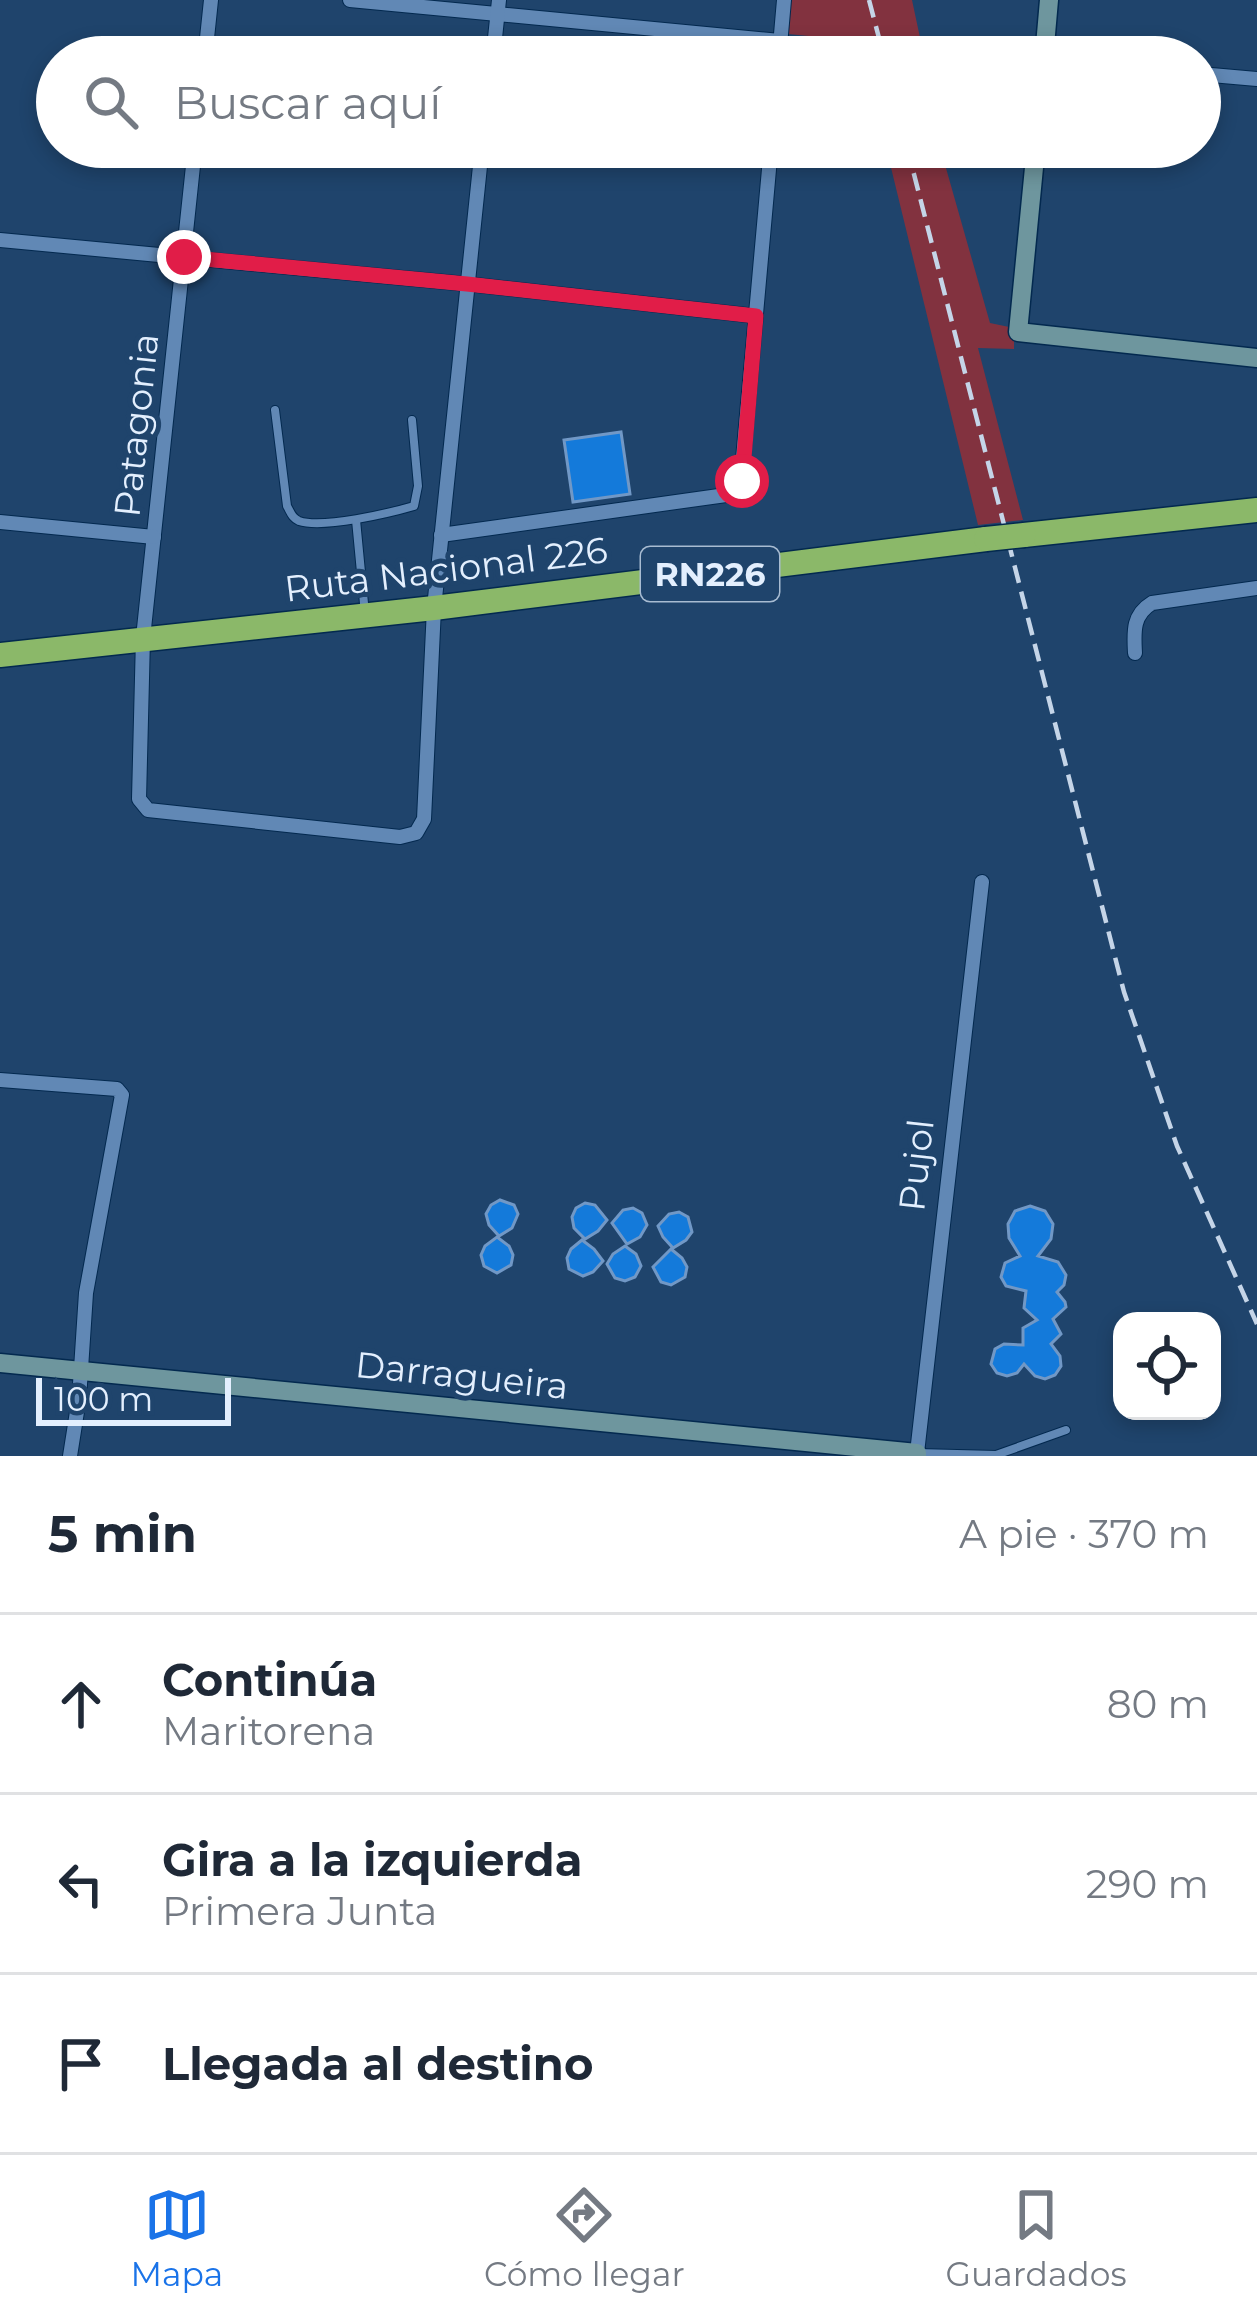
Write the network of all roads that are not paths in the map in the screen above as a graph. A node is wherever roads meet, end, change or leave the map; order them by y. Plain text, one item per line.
1 (211, 0) edge
2 (350, 0) edge
3 (784, 0) edge
4 (1049, 0) edge
5 (498, 7) edge
6 (207, 36) edge
7 (693, 36) edge
8 (781, 36) edge
9 (1046, 36) edge
10 (1221, 76) edge
11 (1257, 80) edge
12 (193, 168) edge
13 (480, 168) edge
14 (769, 168) edge
15 (1034, 168) edge
16 (0, 239) edge
17 (184, 257) junction
18 (467, 284) junction
19 (756, 316) junction
20 (1257, 358) edge
21 (275, 410) dead end
22 (412, 420) dead end
23 (1257, 510) edge
24 (356, 520) junction
25 (0, 522) edge
26 (441, 535) junction
27 (154, 537) junction
28 (1257, 588) edge
29 (434, 608) junction
30 (365, 615) junction
31 (143, 638) junction
32 (1135, 653) dead end
33 (0, 655) edge
34 (982, 882) dead end
35 (0, 1080) edge
36 (0, 1363) edge
37 (81, 1371) junction
38 (1066, 1430) dead end
39 (917, 1455) edge
40 (70, 1456) edge

1 - 6 street
2 - 5 street
3 - 8 street
4 - 9 street
5 - 7 street
10 - 11 street
12 - 17 street, Patagonia
13 - 18 street
14 - 19 street
15 - 20 street
16 - 17 street
17 - 18 street
17 - 27 street, Patagonia
18 - 19 street
18 - 26 street
19 - 26 street
21 - 24 lane
22 - 24 lane
23 - 29 highway, Ruta Nacional 226 / RN226, bridge
24 - 30 lane
25 - 27 street
26 - 29 street
27 - 31 street, Patagonia
28 - 32 street
29 - 30 highway, Ruta Nacional 226 / RN226
29 - 31 street, Patagonia
30 - 31 highway, Ruta Nacional 226 / RN226
31 - 33 highway, Ruta Nacional 226 / RN226
34 - 39 street, Pujol
35 - 37 street
36 - 37 street, Darragueira
37 - 39 street, Darragueira
37 - 40 street
38 - 39 lane

